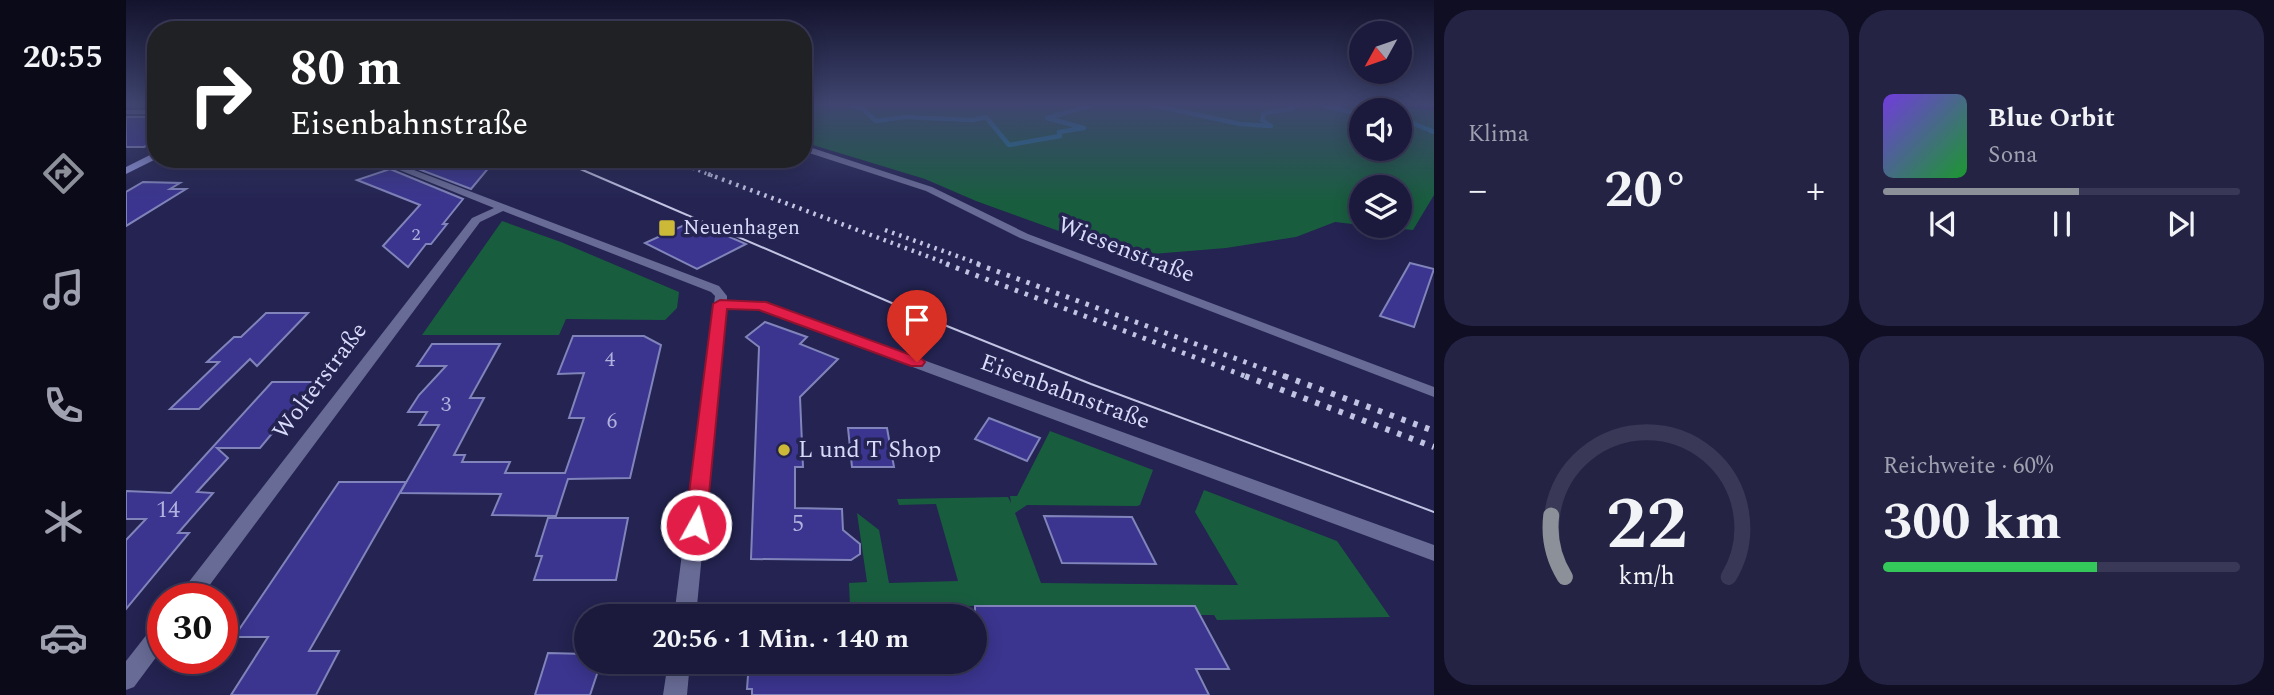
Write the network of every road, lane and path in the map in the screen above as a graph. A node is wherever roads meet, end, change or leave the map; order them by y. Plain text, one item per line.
1 (812, 151) edge
2 (147, 160) edge
3 (400, 168) edge
4 (126, 171) edge
5 (503, 207) junction
6 (720, 304) junction
7 (1434, 392) edge
8 (1434, 552) edge
9 (199, 583) edge
10 (686, 604) edge
11 (147, 652) edge
12 (678, 674) edge
13 (126, 679) edge
14 (675, 695) edge

1 - 7 street, Wiesenstraße
2 - 4 main road
3 - 5 street
5 - 6 street
5 - 9 street, Wolterstraße
6 - 8 street, Eisenbahnstraße
6 - 10 street
11 - 13 street
12 - 14 street

